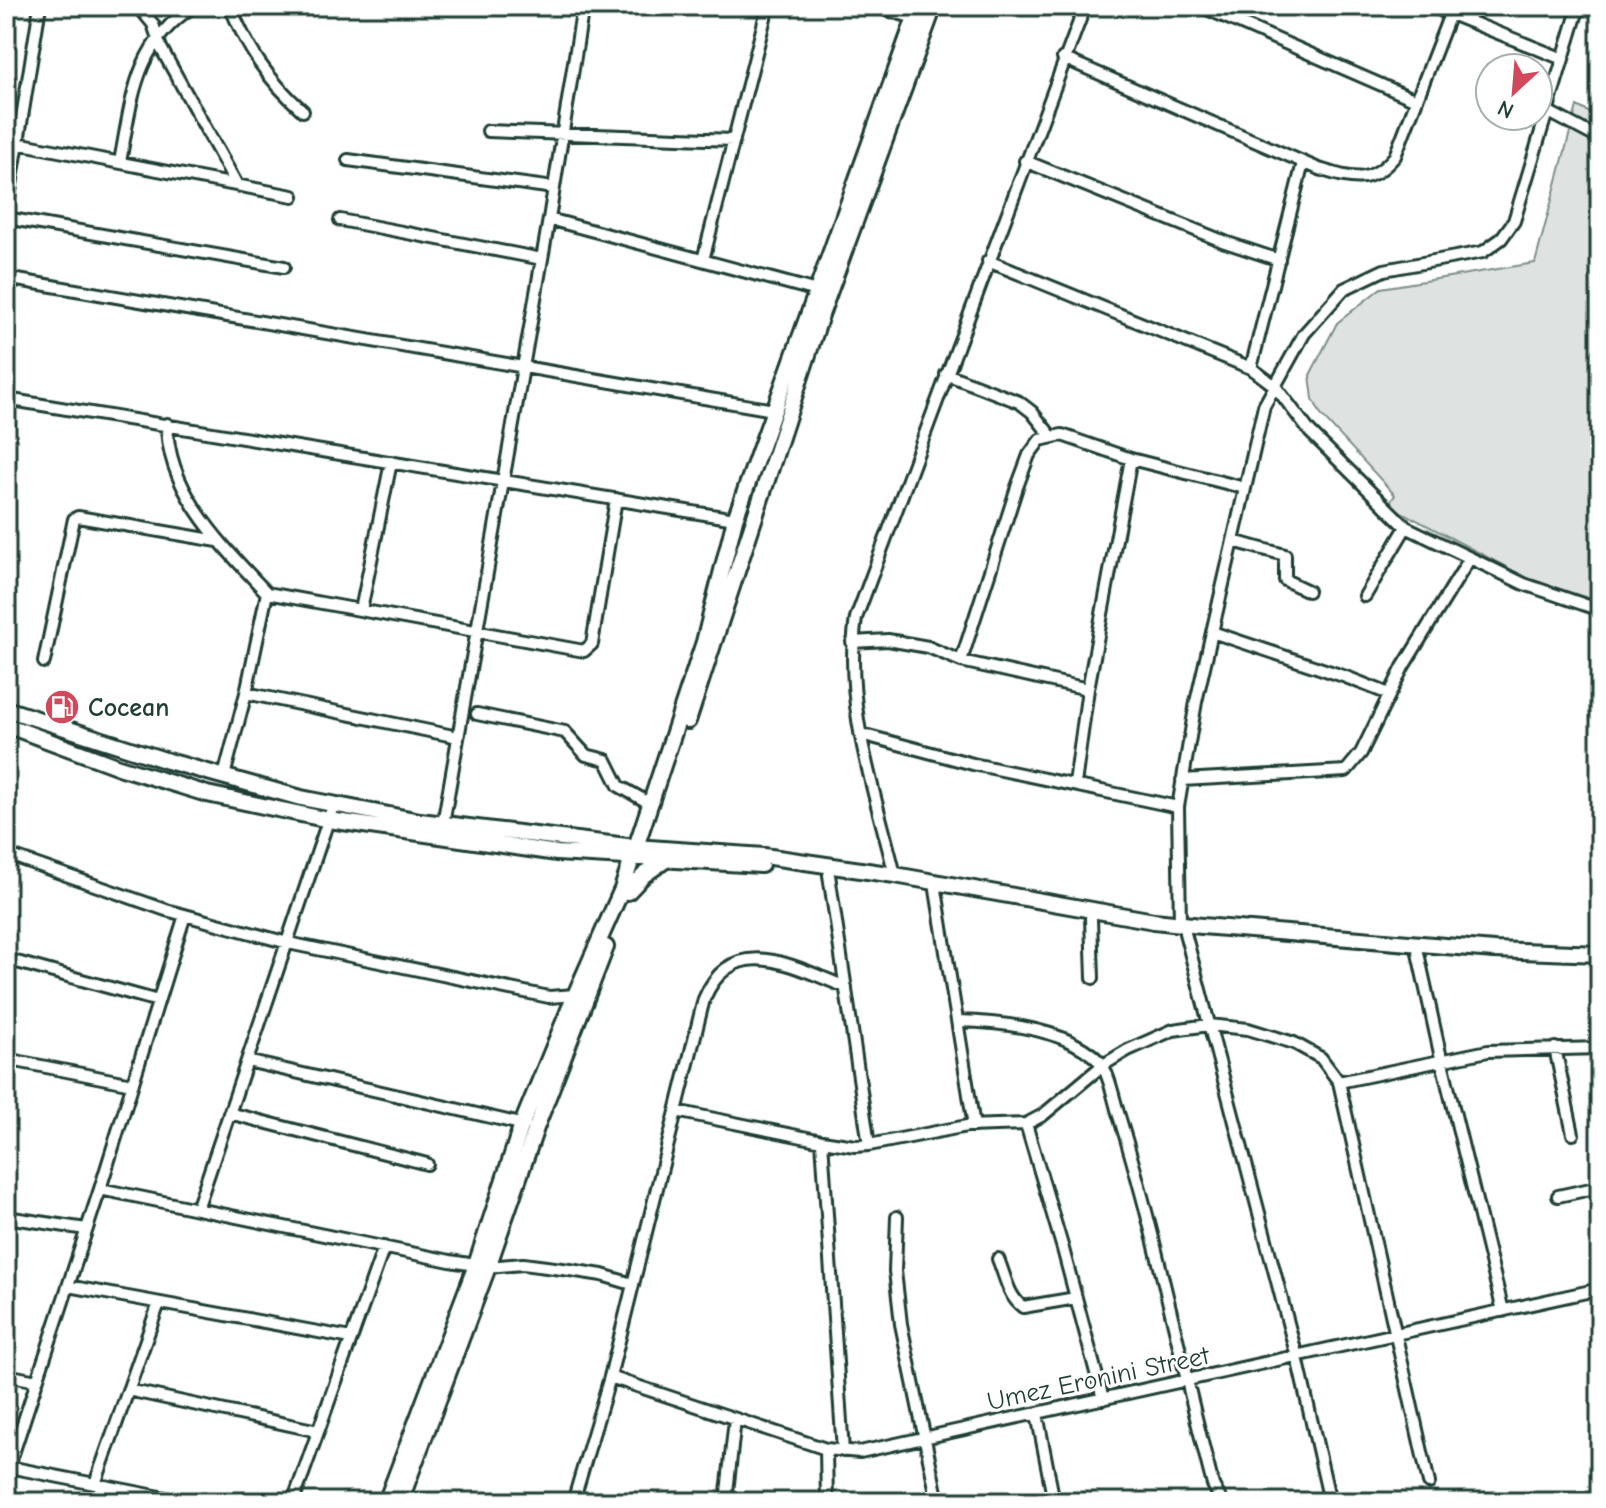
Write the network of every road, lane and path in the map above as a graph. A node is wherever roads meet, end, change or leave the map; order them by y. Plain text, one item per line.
1 (40, 6) edge
2 (138, 6) edge
3 (194, 6) edge
4 (230, 6) edge
5 (583, 6) edge
6 (768, 6) edge
7 (874, 6) edge
8 (934, 6) edge
9 (1085, 6) edge
10 (1200, 6) edge
11 (1431, 6) edge
12 (1469, 6) edge
13 (1579, 6) edge
14 (1450, 14) junction
15 (921, 15) edge
16 (1466, 20) junction
17 (157, 36) junction
18 (1063, 58) junction
19 (1563, 59) junction
20 (1554, 88) edge
21 (1416, 100) junction
22 (303, 111) dead end
23 (1554, 115) edge
24 (488, 131) dead end
25 (1541, 132) edge
26 (563, 133) junction
27 (1600, 139) edge
28 (734, 140) junction
29 (17, 143) junction
30 (11, 156) edge
31 (348, 160) dead end
32 (1025, 161) junction
33 (120, 162) junction
34 (1303, 163) junction
35 (237, 185) junction
36 (554, 188) junction
37 (293, 196) dead end
38 (6, 217) edge
39 (549, 219) junction
40 (340, 220) dead end
41 (542, 259) junction
42 (703, 260) junction
43 (1279, 260) junction
44 (988, 261) junction
45 (284, 267) dead end
46 (6, 278) edge
47 (817, 291) junction
48 (523, 368) junction
49 (1251, 368) junction
50 (946, 374) junction
51 (791, 384) junction
52 (1275, 386) junction
53 (6, 399) edge
54 (774, 410) junction
55 (167, 424) junction
56 (1051, 436) junction
57 (1131, 459) junction
58 (391, 462) junction
59 (503, 480) junction
60 (1245, 488) junction
61 (616, 499) junction
62 (735, 519) junction
63 (1406, 527) junction
64 (218, 541) junction
65 (1233, 541) junction
66 (1470, 558) junction
67 (1308, 591) dead end
68 (267, 593) junction
69 (1365, 596) dead end
70 (361, 610) junction
71 (1600, 610) edge
72 (476, 632) junction
73 (1212, 632) junction
74 (852, 642) junction
75 (961, 661) junction
76 (44, 662) dead end
77 (1088, 689) junction
78 (246, 693) junction
79 (1389, 694) junction
80 (6, 709) edge
81 (23, 714) junction
82 (477, 714) dead end
83 (12, 727) edge
84 (861, 734) junction
85 (458, 737) junction
86 (224, 776) junction
87 (1182, 780) junction
88 (1075, 784) junction
89 (334, 803) junction
90 (651, 804) junction
91 (1178, 807) junction
92 (329, 820) junction
93 (443, 824) junction
94 (639, 852) junction
95 (6, 854) edge
96 (596, 855) junction
97 (667, 859) junction
98 (829, 875) junction
99 (895, 875) junction
100 (936, 890) junction
101 (625, 891) junction
102 (185, 915) junction
103 (1091, 918) junction
104 (1182, 928) junction
105 (288, 943) junction
106 (1418, 953) junction
107 (1600, 954) edge
108 (6, 959) edge
109 (1600, 963) edge
110 (1093, 978) dead end
111 (846, 987) junction
112 (575, 995) junction
113 (158, 1001) junction
114 (957, 1021) junction
115 (1209, 1025) junction
116 (1555, 1048) junction
117 (1600, 1048) edge
118 (1441, 1058) junction
119 (6, 1059) edge
120 (247, 1061) junction
121 (1103, 1065) junction
122 (1339, 1082) junction
123 (132, 1084) junction
124 (676, 1111) junction
125 (229, 1113) junction
126 (1026, 1124) junction
127 (529, 1126) junction
128 (974, 1126) junction
129 (1573, 1134) dead end
130 (822, 1141) junction
131 (869, 1145) junction
132 (427, 1164) dead end
133 (1600, 1187) edge
134 (100, 1189) junction
135 (1558, 1196) dead end
136 (197, 1209) junction
137 (6, 1217) edge
138 (897, 1217) dead end
139 (86, 1229) junction
140 (384, 1247) junction
141 (998, 1259) dead end
142 (482, 1266) junction
143 (632, 1284) junction
144 (68, 1286) junction
145 (1600, 1289) edge
146 (1076, 1298) junction
147 (159, 1303) junction
148 (1503, 1311) junction
149 (1396, 1335) junction
150 (351, 1338) junction
151 (1297, 1357) junction
152 (6, 1375) edge
153 (610, 1377) junction
154 (37, 1381) junction
155 (1186, 1381) junction
156 (128, 1390) junction
157 (1103, 1399) junction
158 (1037, 1414) junction
159 (735, 1419) junction
160 (318, 1431) junction
161 (926, 1438) junction
162 (826, 1449) junction
163 (843, 1451) junction
164 (7, 1471) edge
165 (1429, 1483) dead end
166 (95, 1484) junction
167 (186, 1502) edge
168 (293, 1502) edge
169 (386, 1502) edge
170 (400, 1502) edge
171 (573, 1502) edge
172 (726, 1502) edge
173 (827, 1502) edge
174 (938, 1502) edge
175 (1054, 1502) edge
176 (1222, 1502) edge
177 (1330, 1502) edge

1 - 29 street
2 - 17 street
3 - 17 street
4 - 22 street
5 - 26 street
6 - 28 street
7 - 15 street
8 - 15 main road
9 - 18 street
10 - 21 street
11 - 14 street
12 - 16 street
13 - 19 street
14 - 16 street
14 - 21 street
15 - 47 main road
15 - 51 main road
16 - 19 street
17 - 33 street
17 - 35 street
18 - 32 street
18 - 34 street
19 - 20 street
21 - 34 street
23 - 27 street
24 - 26 street
25 - 52 street
26 - 28 street
26 - 36 street
28 - 42 street
29 - 30 street
29 - 33 street
30 - 38 street
31 - 36 street
32 - 43 street
32 - 44 street
33 - 35 street
34 - 43 street
35 - 37 street
36 - 39 street
38 - 45 street
39 - 41 street
39 - 42 street
40 - 41 street
41 - 48 street
42 - 47 street
43 - 49 street
44 - 49 street
44 - 50 street
46 - 48 street
47 - 51 main road
48 - 54 street
48 - 59 street
49 - 52 street
50 - 56 street
50 - 74 street
51 - 54 main road
51 - 94 main road
52 - 60 street
52 - 63 street
53 - 55 street
54 - 62 main road
55 - 58 street
55 - 64 street
56 - 57 street
56 - 75 street
57 - 60 street
57 - 77 street
58 - 59 street
58 - 70 street
59 - 61 street
59 - 72 street
60 - 65 street
61 - 62 street
61 - 72 street
62 - 90 main road
63 - 66 street
63 - 69 street
64 - 68 street
64 - 76 street
65 - 67 street
65 - 73 street
66 - 71 street
66 - 79 street
68 - 70 street
68 - 78 street
70 - 72 street
72 - 85 street
73 - 79 street
73 - 87 street
74 - 75 street
74 - 84 street
75 - 77 street
77 - 88 street
78 - 85 street
78 - 86 street
79 - 87 street
80 - 81 main road
81 - 83 main road
81 - 86 main road
82 - 90 street
83 - 92 main road
84 - 88 street
84 - 99 street
85 - 93 street
86 - 89 main road
87 - 91 street
88 - 91 street
89 - 92 street
89 - 93 main road
90 - 94 main road
91 - 104 street
92 - 96 main road
92 - 105 street
93 - 94 main road
94 - 96 main road
94 - 97 main road
94 - 99 main road
94 - 101 main road
95 - 102 street
96 - 101 main road
97 - 98 main road
97 - 101 main road
98 - 100 main road
98 - 111 street
99 - 104 main road
100 - 103 main road
100 - 114 street
101 - 112 main road
101 - 127 main road
102 - 105 street
102 - 113 street
103 - 104 main road
103 - 110 street
104 - 106 main road
104 - 107 main road
104 - 115 street
105 - 112 street
105 - 120 street
106 - 109 main road
106 - 118 street
108 - 113 street
111 - 124 street
111 - 131 street
112 - 127 main road
113 - 123 street
114 - 121 street
114 - 128 street
115 - 121 street
115 - 122 street
115 - 151 street
116 - 117 street
116 - 118 street
116 - 129 street
118 - 122 street
118 - 148 street
119 - 123 street
120 - 125 street
120 - 127 street
121 - 126 street
121 - 155 street
122 - 149 street
123 - 134 street
124 - 130 street
124 - 143 street
125 - 132 street
125 - 136 street
126 - 128 street
126 - 146 street
127 - 142 main road
128 - 131 street
130 - 131 street
130 - 163 street
133 - 135 street
134 - 136 street
134 - 139 street
136 - 140 street
137 - 139 street
138 - 161 street
139 - 144 street
140 - 142 street
140 - 150 street
141 - 146 street
142 - 143 street
142 - 169 main road
142 - 170 main road
143 - 153 street
144 - 147 street
144 - 154 street
145 - 148 street, Umez Eronini Street
146 - 157 street
147 - 150 street
147 - 156 street
148 - 149 street, Umez Eronini Street
149 - 151 street, Umez Eronini Street
149 - 165 street
150 - 160 street
151 - 155 street, Umez Eronini Street
151 - 177 street
152 - 154 street
153 - 159 street, Umez Eronini Street
153 - 171 street
154 - 164 street
155 - 157 street, Umez Eronini Street
155 - 176 street
156 - 160 street
156 - 166 street
157 - 158 street, Umez Eronini Street
158 - 161 street, Umez Eronini Street
158 - 175 street
159 - 162 street, Umez Eronini Street
159 - 172 street
160 - 168 street
161 - 163 street, Umez Eronini Street
161 - 174 street
162 - 163 street, Umez Eronini Street
162 - 173 street
164 - 166 street
166 - 167 street

